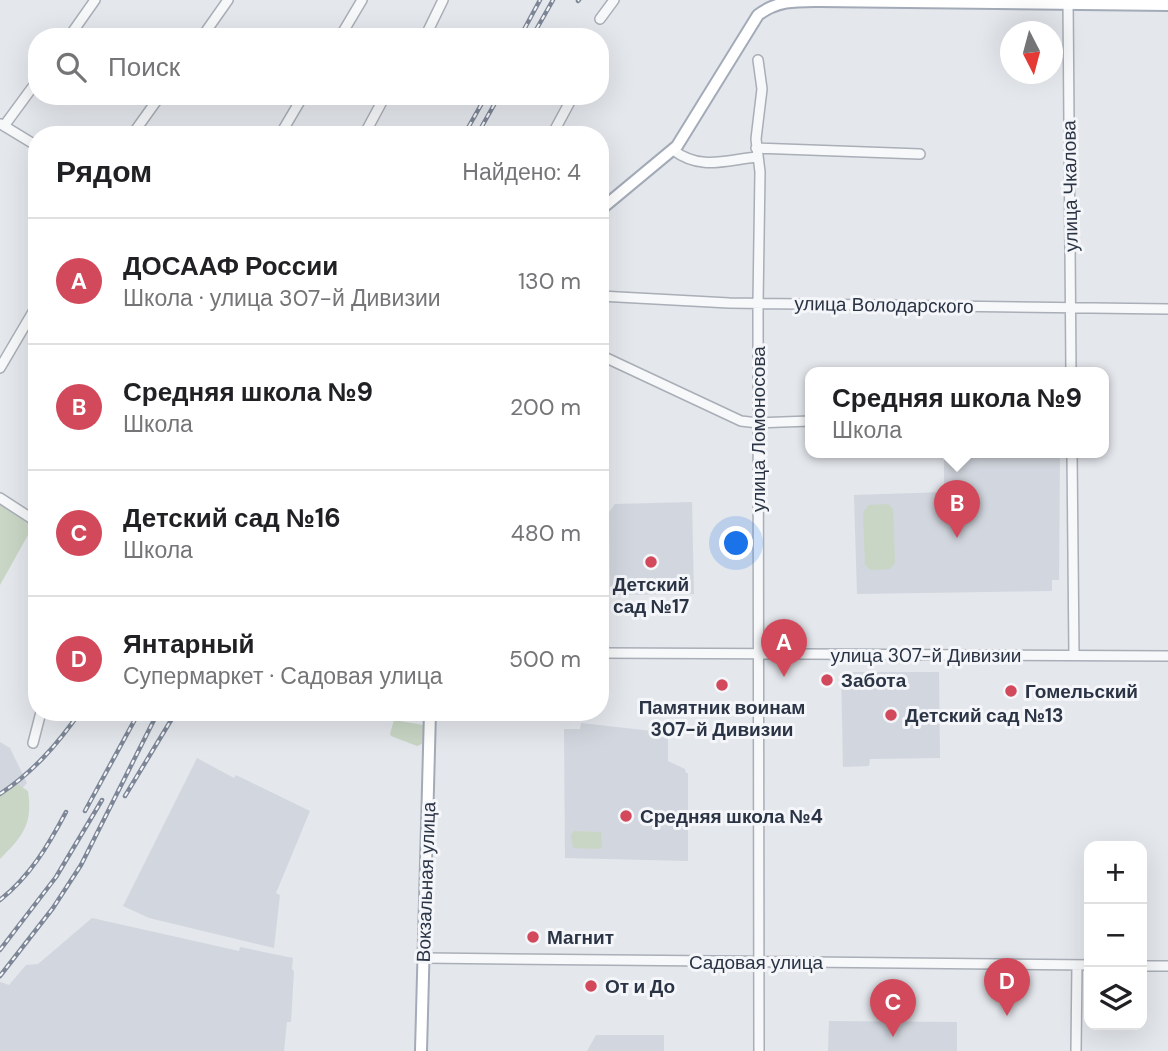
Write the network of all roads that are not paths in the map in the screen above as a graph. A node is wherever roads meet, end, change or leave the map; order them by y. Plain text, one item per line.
1 (95, 0) edge
2 (228, 0) edge
3 (362, 0) edge
4 (443, 0) edge
5 (614, 0) edge
6 (767, 0) edge
7 (788, 1) edge
8 (1068, 2) edge
9 (1155, 2) edge
10 (1168, 5) edge
11 (758, 15) junction
12 (600, 19) dead end
13 (75, 28) edge
14 (208, 28) edge
15 (345, 28) edge
16 (429, 28) edge
17 (758, 60) dead end
18 (28, 92) edge
19 (154, 105) edge
20 (298, 105) edge
21 (381, 105) edge
22 (568, 105) edge
23 (2, 124) edge
24 (138, 126) edge
25 (285, 126) edge
26 (369, 126) edge
27 (556, 126) edge
28 (28, 140) edge
29 (673, 150) junction
30 (756, 153) junction
31 (920, 154) dead end
32 (609, 203) edge
33 (609, 296) edge
34 (758, 303) junction
35 (1071, 308) junction
36 (1168, 309) edge
37 (28, 320) edge
38 (609, 359) edge
39 (1071, 367) edge
40 (0, 368) edge
41 (805, 421) edge
42 (758, 423) junction
43 (1072, 458) edge
44 (0, 498) edge
45 (28, 516) edge
46 (609, 653) edge
47 (758, 654) junction
48 (1074, 655) junction
49 (1168, 656) edge
50 (39, 721) edge
51 (430, 721) edge
52 (33, 743) dead end
53 (424, 958) junction
54 (759, 962) junction
55 (1077, 965) junction
56 (1084, 965) edge
57 (1147, 966) edge
58 (1168, 966) edge
59 (421, 1051) edge
60 (759, 1051) edge
61 (1076, 1051) edge

1 - 13 street
2 - 14 street
3 - 15 street
4 - 16 street
5 - 12 street
6 - 11 street
7 - 8 main road
7 - 11 main road
8 - 9 main road
8 - 35 street, улица Чкалова
9 - 10 main road
11 - 29 main road
17 - 30 street, улица Ломоносова
18 - 23 street
19 - 24 street
20 - 25 street
21 - 26 street
22 - 27 street
23 - 28 street
29 - 30 street
29 - 32 main road
30 - 31 street
30 - 34 street, улица Ломоносова
33 - 34 street, улица Володарского
34 - 35 street, улица Володарского
34 - 42 street, улица Ломоносова
35 - 36 street, улица Володарского
35 - 39 street, улица Чкалова
37 - 40 street
38 - 42 street
41 - 42 street
42 - 47 street, улица Ломоносова
43 - 48 street
44 - 45 street
46 - 47 street, улица 307-й Дивизии
47 - 48 street, улица 307-й Дивизии
47 - 54 street, улица Ломоносова
48 - 49 street, улица 307-й Дивизии
50 - 52 street
51 - 53 main road, Вокзальная улица
53 - 54 street, Садовая улица
53 - 59 main road, Вокзальная улица
54 - 55 street, Садовая улица
54 - 60 street, улица Ломоносова
55 - 56 street, Садовая улица
55 - 61 street
57 - 58 street

